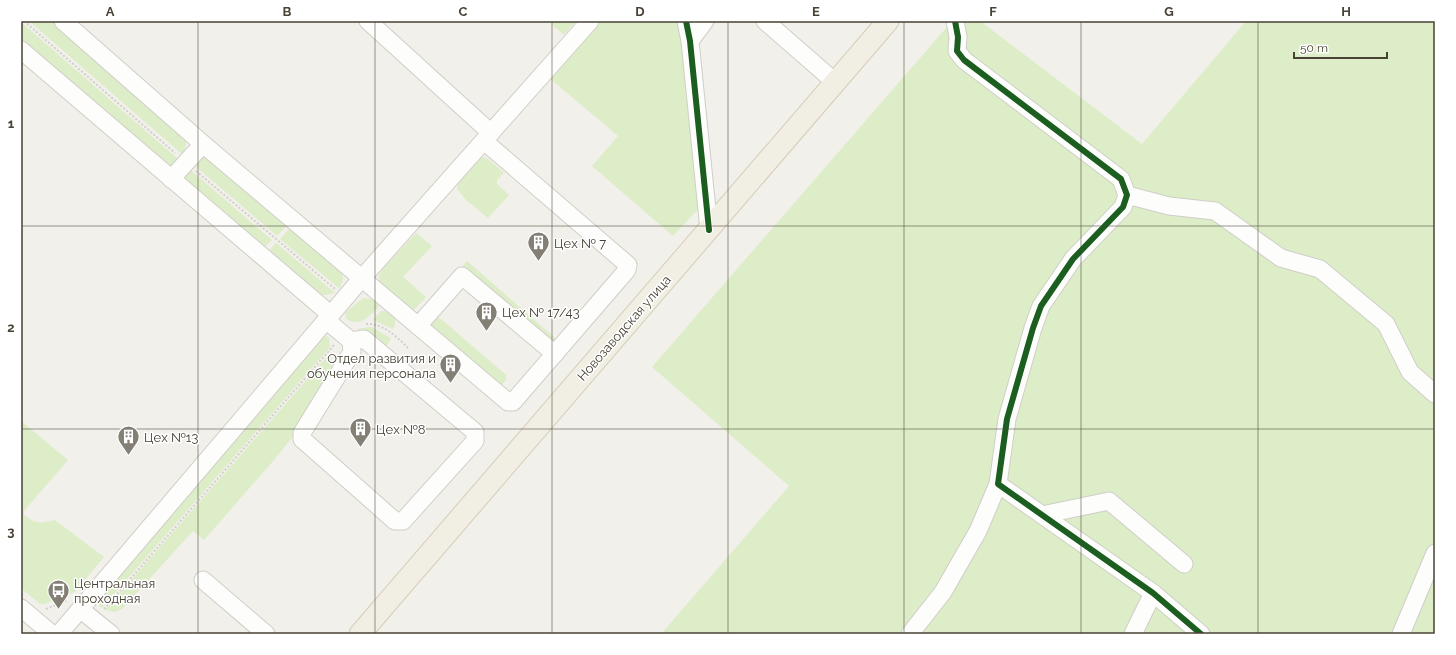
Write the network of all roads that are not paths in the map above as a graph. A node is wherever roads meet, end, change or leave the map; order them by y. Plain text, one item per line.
1 (63, 21) edge
2 (368, 21) edge
3 (590, 21) edge
4 (686, 21) edge
5 (705, 21) edge
6 (765, 21) edge
7 (888, 21) edge
8 (955, 21) edge
9 (690, 41) junction
10 (21, 50) edge
11 (835, 82) junction
12 (487, 137) junction
13 (203, 144) junction
14 (172, 179) junction
15 (1127, 195) junction
16 (708, 230) junction
17 (362, 278) junction
18 (328, 317) junction
19 (418, 326) junction
20 (347, 338) junction
21 (554, 354) junction
22 (1435, 394) edge
23 (998, 484) junction
24 (1042, 515) junction
25 (1435, 552) edge
26 (1184, 564) dead end
27 (203, 580) dead end
28 (1153, 593) junction
29 (21, 608) edge
30 (80, 609) junction
31 (1199, 633) edge
32 (52, 634) edge
33 (59, 634) edge
34 (111, 634) edge
35 (266, 634) edge
36 (360, 634) edge
37 (910, 634) edge
38 (1134, 634) edge
39 (1401, 634) edge

1 - 13 street
2 - 12 street
3 - 12 street
4 - 9 street
5 - 9 street
6 - 11 street
7 - 11 main road, Новозаводская улица
8 - 15 street
9 - 16 street
10 - 14 street
11 - 16 main road, Новозаводская улица
12 - 17 street
12 - 21 street
13 - 14 street
13 - 17 street
14 - 18 street
15 - 22 street
15 - 23 street
16 - 36 main road, Новозаводская улица
17 - 18 street
17 - 19 street
18 - 20 street
18 - 30 street
19 - 21 street
19 - 21 street
20 - 20 street
23 - 24 street
23 - 37 street
24 - 26 street
24 - 28 street
25 - 39 street
27 - 35 street
28 - 31 street
28 - 38 street
29 - 32 street
30 - 33 street
30 - 34 street

